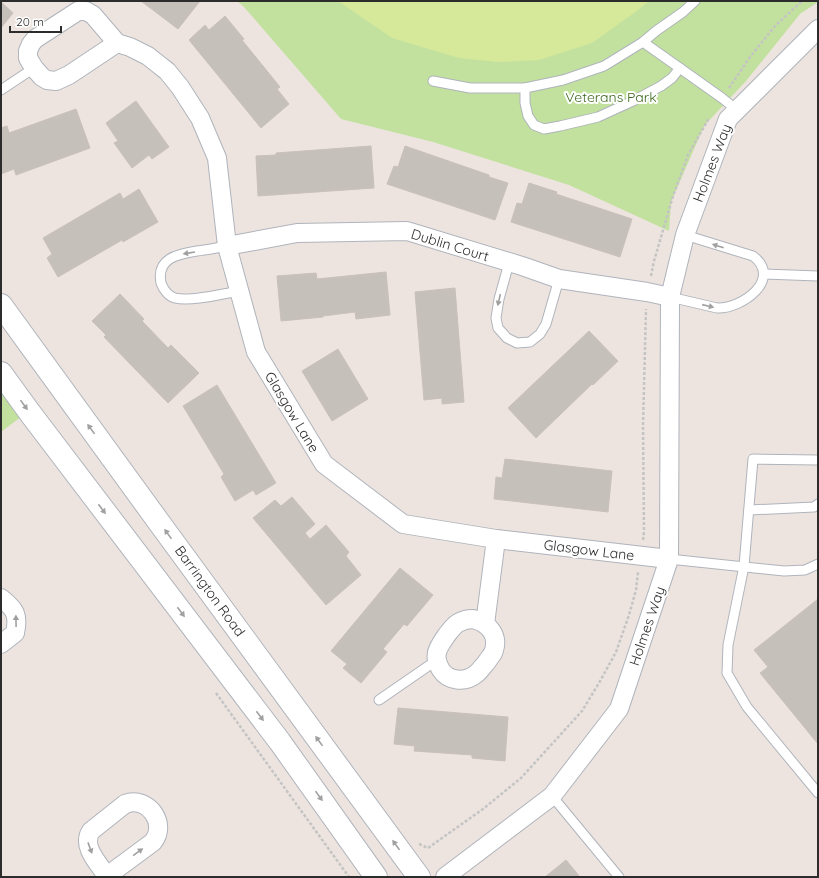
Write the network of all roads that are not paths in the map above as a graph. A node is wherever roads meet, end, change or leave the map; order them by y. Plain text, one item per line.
1 (695, 1) edge
2 (818, 29) edge
3 (644, 42) junction
4 (116, 43) junction
5 (34, 68) junction
6 (680, 68) junction
7 (433, 81) dead end
8 (526, 88) junction
9 (1, 90) edge
10 (737, 110) junction
11 (685, 235) junction
12 (227, 246) junction
13 (510, 263) junction
14 (764, 274) junction
15 (818, 276) edge
16 (559, 279) junction
17 (239, 291) junction
18 (670, 297) junction
19 (1, 305) edge
20 (3, 380) edge
21 (818, 460) edge
22 (818, 504) edge
23 (748, 510) junction
24 (496, 539) junction
25 (669, 559) junction
26 (818, 564) edge
27 (744, 566) junction
28 (1, 598) edge
29 (485, 624) junction
30 (1, 644) edge
31 (437, 660) junction
32 (379, 700) dead end
33 (818, 793) edge
34 (552, 796) junction
35 (376, 877) edge
36 (419, 877) edge
37 (445, 877) edge
38 (619, 877) edge

1 - 3 lane
2 - 10 street, Holmes Way
3 - 6 lane
3 - 8 lane
4 - 5 street
4 - 5 street
4 - 12 street, Glasgow Lane
5 - 9 lane
6 - 8 lane
6 - 10 lane
7 - 8 lane
10 - 11 street, Holmes Way
14 -> 11 lane
11 - 18 street, Holmes Way
12 - 13 street, Dublin Court
12 - 17 street, Glasgow Lane
12 -> 17 lane
13 - 16 street, Dublin Court
13 -> 16 lane
14 - 15 lane
18 -> 14 lane
16 - 18 street, Dublin Court
17 - 24 street, Glasgow Lane
18 - 25 street, Holmes Way
36 -> 19 main road, Barrington Road
20 -> 35 main road
21 - 23 lane
22 - 23 lane
23 - 27 lane
24 - 25 street, Glasgow Lane
24 - 29 street
25 - 27 lane
25 - 34 street, Holmes Way
26 - 27 lane
27 - 33 lane
30 -> 28 street
29 - 31 street
29 - 31 street
31 - 32 lane
34 - 37 street, Holmes Way
34 - 38 lane

